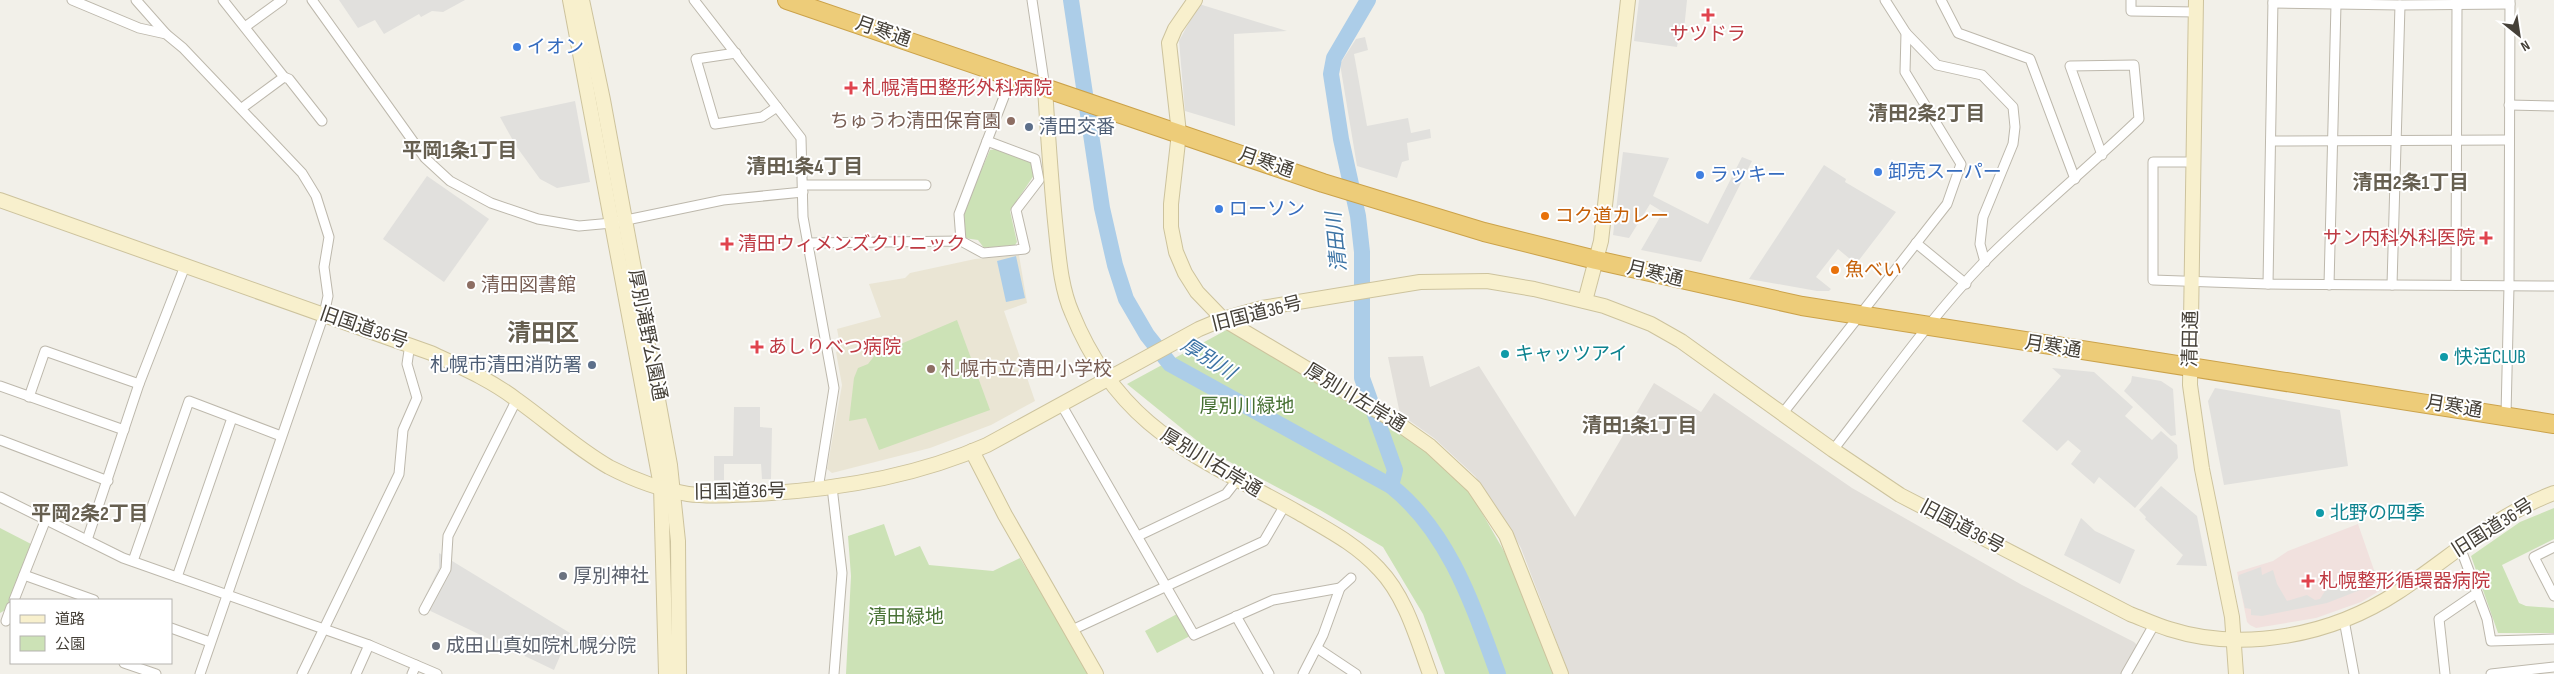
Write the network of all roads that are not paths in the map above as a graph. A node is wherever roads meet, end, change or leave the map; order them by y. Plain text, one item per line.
1 (72, 0) edge
2 (136, 0) edge
3 (223, 0) edge
4 (282, 0) edge
5 (312, 0) edge
6 (570, 0) edge
7 (582, 0) edge
8 (694, 0) edge
9 (786, 0) edge
10 (1032, 0) edge
11 (1195, 0) edge
12 (1628, 0) edge
13 (1885, 0) edge
14 (1940, 0) edge
15 (2131, 0) edge
16 (2273, 1) edge
17 (2510, 2) edge
18 (2457, 3) junction
19 (2336, 4) junction
20 (2400, 5) junction
21 (2196, 6) edge
22 (244, 27) junction
23 (166, 34) junction
24 (1906, 34) junction
25 (736, 53) junction
26 (1012, 76) junction
27 (284, 77) junction
28 (594, 88) junction
29 (1051, 90) junction
30 (2508, 105) junction
31 (2554, 106) edge
32 (777, 107) junction
33 (242, 108) junction
34 (322, 120) dead end
35 (1179, 132) junction
36 (2395, 139) junction
37 (2332, 140) junction
38 (2455, 140) junction
39 (2508, 140) junction
40 (2271, 141) junction
41 (987, 142) junction
42 (2102, 154) junction
43 (2194, 162) junction
44 (2075, 179) junction
45 (926, 185) dead end
46 (803, 189) junction
47 (0, 200) edge
48 (619, 222) junction
49 (961, 240) junction
50 (807, 243) junction
51 (1916, 243) junction
52 (1596, 260) junction
53 (1985, 262) junction
54 (185, 266) junction
55 (2192, 281) junction
56 (1966, 284) junction
57 (2268, 284) junction
58 (2329, 285) junction
59 (2392, 285) junction
60 (2456, 286) junction
61 (2509, 286) junction
62 (2554, 286) edge
63 (1585, 301) junction
64 (324, 314) junction
65 (1859, 316) junction
66 (1223, 319) junction
67 (1928, 327) junction
68 (410, 344) junction
69 (2190, 367) junction
70 (1108, 379) junction
71 (139, 384) junction
72 (0, 386) edge
73 (29, 397) junction
74 (516, 399) junction
75 (1061, 404) junction
76 (1783, 413) junction
77 (2506, 415) junction
78 (232, 418) junction
79 (2554, 424) edge
80 (124, 430) junction
81 (281, 436) junction
82 (0, 440) edge
83 (1832, 450) junction
84 (972, 452) junction
85 (1236, 480) junction
86 (108, 481) junction
87 (667, 488) junction
88 (825, 488) junction
89 (2554, 492) edge
90 (0, 498) edge
91 (1285, 505) junction
92 (46, 519) junction
93 (1138, 536) junction
94 (87, 540) junction
95 (2460, 547) junction
96 (2554, 547) edge
97 (133, 561) junction
98 (24, 575) junction
99 (177, 577) junction
100 (1351, 578) dead end
101 (1166, 586) junction
102 (1340, 588) junction
103 (2477, 593) junction
104 (226, 594) junction
105 (2554, 596) edge
106 (14, 599) edge
107 (91, 599) edge
108 (424, 610) dead end
109 (1236, 616) junction
110 (2344, 620) junction
111 (2156, 624) junction
112 (172, 628) edge
113 (324, 630) junction
114 (1072, 630) junction
115 (2234, 639) junction
116 (2554, 639) edge
117 (210, 642) junction
118 (369, 645) junction
119 (1317, 648) junction
120 (127, 664) edge
121 (416, 664) junction
122 (2554, 667) edge
123 (156, 674) edge
124 (200, 674) edge
125 (302, 674) edge
126 (356, 674) edge
127 (412, 674) edge
128 (438, 674) edge
129 (666, 674) edge
130 (679, 674) edge
131 (834, 674) edge
132 (1096, 674) edge
133 (1269, 674) edge
134 (1303, 674) edge
135 (1356, 674) edge
136 (1430, 674) edge
137 (1561, 674) edge
138 (2126, 674) edge
139 (2236, 674) edge
140 (2354, 674) edge
141 (2446, 674) edge
142 (2491, 674) edge

1 - 23 street
2 - 23 street
3 - 22 street
4 - 22 street
5 - 48 street
6 - 28 street, 厚別滝野公園通
7 - 28 street, 厚別滝野公園通
8 - 25 street
9 - 26 highway, 月寒通
10 - 29 street
11 - 35 street, 厚別川左岸通
12 - 52 street
13 - 24 street
14 - 44 street
15 - 21 street
16 - 19 street
16 - 40 street
17 - 18 street
17 - 30 street
18 - 20 street
18 - 38 street
19 - 20 street
19 - 37 street
20 - 36 street
21 - 43 street, 清田通
22 - 27 street
23 - 33 street
24 - 51 street
24 - 53 street
25 - 32 street
25 - 32 street
26 - 29 highway, 月寒通
26 - 41 street
27 - 33 street
27 - 34 street
28 - 48 street, 厚別滝野公園通
29 - 35 highway, 月寒通
29 - 70 street, 厚別川右岸通
30 - 31 street
30 - 39 street
32 - 46 street
33 - 64 street
35 - 52 highway, 月寒通
35 - 66 street, 厚別川左岸通
36 - 37 street
36 - 38 street
36 - 59 street
37 - 40 street
37 - 58 street
38 - 39 street
38 - 60 street
39 - 61 street
40 - 57 street
41 - 49 street
41 - 49 street
42 - 42 street
42 - 44 street
43 - 55 street, 清田通
43 - 55 street
44 - 53 street
45 - 46 street
46 - 48 street
46 - 50 street
47 - 54 street, 旧国道36号
48 - 87 street, 厚別滝野公園通
49 - 50 street
50 - 88 street
51 - 56 street
51 - 65 street
52 - 63 street
52 - 65 highway, 月寒通
53 - 56 street
54 - 64 street, 旧国道36号
54 - 71 street
55 - 57 street
55 - 69 street, 清田通
56 - 67 street
57 - 58 street
58 - 59 street
59 - 60 street
60 - 61 street
61 - 62 street
61 - 77 street
63 - 66 street, 旧国道36号
63 - 76 street, 旧国道36号
64 - 68 street, 旧国道36号
64 - 81 street
65 - 67 highway, 月寒通
65 - 76 street
66 - 70 street, 旧国道36号
66 - 137 street, 厚別川左岸通
67 - 69 highway, 月寒通
67 - 83 street
68 - 74 street, 旧国道36号
68 - 113 street
69 - 77 highway, 月寒通
69 - 115 street, 清田通
70 - 75 street, 旧国道36号
70 - 85 street, 厚別川右岸通
71 - 73 street
71 - 80 street
72 - 73 street
73 - 80 street
74 - 87 street, 旧国道36号
74 - 108 street
75 - 84 street, 旧国道36号
75 - 93 street
76 - 83 street, 旧国道36号
77 - 79 highway, 月寒通
78 - 81 street
78 - 97 street
78 - 99 street
80 - 86 street
81 - 104 street
82 - 86 street
83 - 111 street, 旧国道36号
84 - 88 street, 旧国道36号
84 - 114 street
85 - 91 street, 厚別川右岸通
85 - 93 street
86 - 94 street
87 - 88 street, 旧国道36号
87 - 129 street, 厚別滝野公園通
87 - 130 street, 厚別滝野公園通
88 - 131 street
89 - 95 street, 旧国道36号
90 - 92 street
91 - 101 street
91 - 136 street, 厚別川右岸通
92 - 94 street
92 - 98 street
93 - 101 street
94 - 97 street
95 - 103 street
95 - 110 street, 旧国道36号
96 - 105 street
97 - 99 street
98 - 106 street
98 - 107 street
99 - 104 street
100 - 102 street
101 - 109 street
101 - 114 street
102 - 109 street
102 - 119 street
103 - 116 street
103 - 141 street
104 - 113 street
104 - 117 street
109 - 133 street
110 - 115 street, 旧国道36号
110 - 140 street
111 - 115 street, 旧国道36号
111 - 138 street
112 - 117 street
113 - 118 street
113 - 125 street
114 - 132 street
115 - 139 street, 清田通
117 - 124 street
118 - 121 street
118 - 126 street
119 - 134 street
119 - 135 street
120 - 123 street
121 - 127 street
121 - 128 street
122 - 142 street

